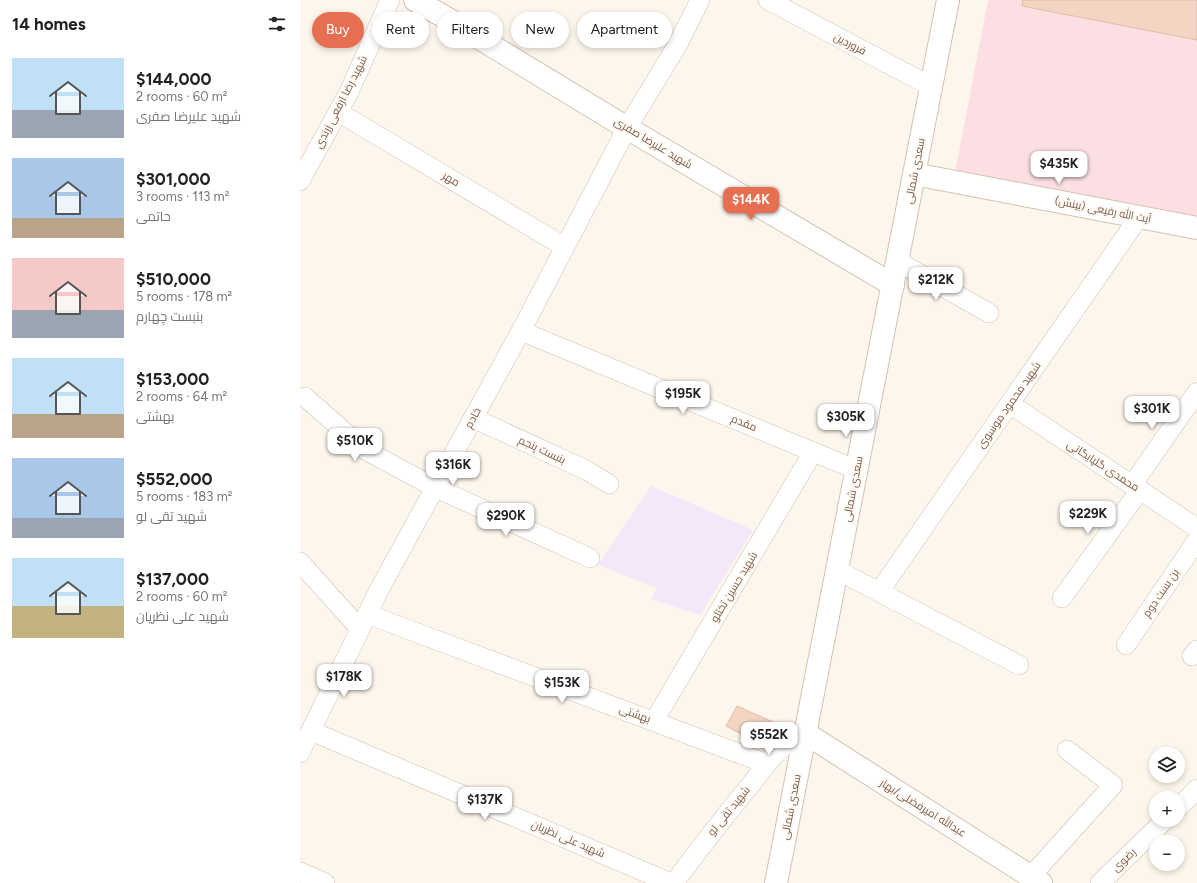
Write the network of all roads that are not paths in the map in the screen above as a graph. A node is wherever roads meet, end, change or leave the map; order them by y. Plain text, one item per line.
1 (390, 0) edge
2 (415, 0) edge
3 (700, 0) edge
4 (768, 0) edge
5 (948, 0) edge
6 (932, 87) junction
7 (338, 112) junction
8 (627, 128) junction
9 (914, 174) junction
10 (301, 176) edge
11 (1139, 217) junction
12 (1197, 228) edge
13 (565, 247) junction
14 (898, 261) junction
15 (893, 285) junction
16 (989, 313) dead end
17 (521, 331) junction
18 (1197, 392) edge
19 (305, 397) dead end
20 (1010, 404) junction
21 (473, 418) junction
22 (813, 452) junction
23 (857, 470) junction
24 (609, 484) dead end
25 (434, 487) junction
26 (1136, 487) junction
27 (1195, 521) edge
28 (1197, 540) edge
29 (590, 558) dead end
30 (300, 562) edge
31 (837, 570) junction
32 (879, 592) junction
33 (1062, 598) dead end
34 (363, 622) junction
35 (1126, 645) dead end
36 (1020, 664) dead end
37 (654, 722) junction
38 (311, 731) junction
39 (797, 738) junction
40 (1067, 750) dead end
41 (300, 753) edge
42 (767, 764) junction
43 (1197, 789) edge
44 (1185, 801) edge
45 (1158, 827) edge
46 (300, 872) edge
47 (1036, 880) edge
48 (325, 883) edge
49 (673, 883) edge
50 (776, 883) edge
51 (1100, 883) edge

1 - 7 street, شهید رضا ارفعی زرندی
2 - 8 street, شهید علیرضا صفری
3 - 8 street, خادم
4 - 6 street, فروردین
5 - 6 street, سعدی شمالی
6 - 9 street, سعدی شمالی
7 - 10 street, شهید رضا ارفعی زرندی
7 - 13 street, مهر
8 - 13 street, خادم
8 - 15 street, شهید علیرضا صفری
9 - 11 street, آیت الله رفیعی (بینش)
9 - 14 street, سعدی شمالی
11 - 12 street, آیت الله رفیعی (بینش)
11 - 20 street, شهید محمود موسوی
13 - 17 street, خادم
14 - 15 street, سعدی شمالی
14 - 16 street
15 - 23 street, سعدی شمالی
17 - 21 street, خادم
17 - 22 street, مقدم
18 - 26 street
19 - 25 street
20 - 26 street, محمدی گلپایگانی
20 - 32 street, شهید محمود موسوی
21 - 24 street, بنبست پنجم
21 - 25 street, خادم
22 - 23 street, مقدم
22 - 37 street, شهید حسین تختلو
23 - 31 street, سعدی شمالی
25 - 29 street
25 - 34 street, خادم
26 - 27 street, محمدی گلپایگانی
26 - 33 street
28 - 35 street, بن بست دوم
30 - 34 street
31 - 32 street
31 - 39 street, سعدی شمالی
32 - 36 street
34 - 37 street, بهشتی
34 - 38 street, خادم
37 - 42 street, بهشتی
38 - 41 street, خادم
38 - 49 street, شهید علی نظریان
39 - 42 street, شهید تقی لو
39 - 47 street, عبدالله امیرفضلی/بهار
39 - 50 street, سعدی شمالی
40 - 47 street
42 - 49 street, شهید تقی لو
43 - 44 street
45 - 51 street, رضوی
46 - 48 street

